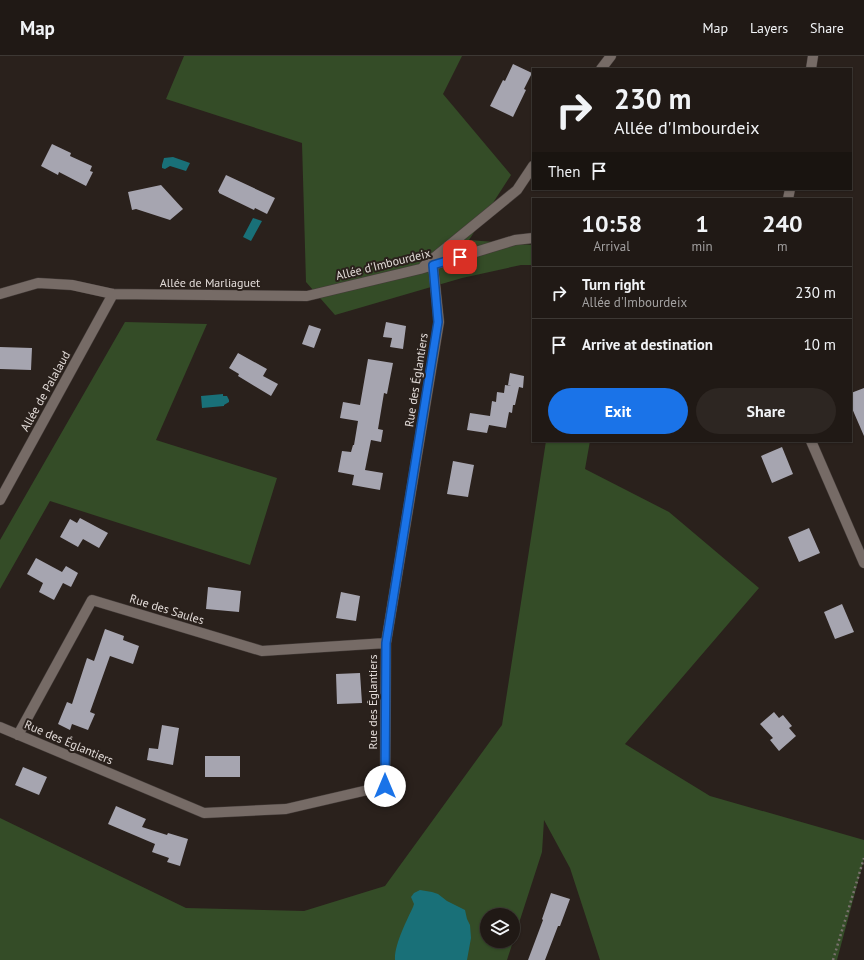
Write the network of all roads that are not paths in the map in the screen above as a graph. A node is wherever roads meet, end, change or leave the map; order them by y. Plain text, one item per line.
1 (611, 56) edge
2 (813, 56) edge
3 (603, 68) edge
4 (811, 68) edge
5 (532, 168) edge
6 (532, 238) edge
7 (433, 265) junction
8 (420, 270) junction
9 (0, 294) edge
10 (113, 294) junction
11 (307, 296) joint
12 (811, 442) edge
13 (0, 500) edge
14 (864, 563) edge
15 (386, 643) junction
16 (0, 727) edge
17 (18, 734) junction

1 - 3 street
2 - 4 street
5 - 8 street
6 - 7 street, Allée d'Imbourdeix
7 - 8 street, Allée d'Imbourdeix
7 - 15 street, Rue des Églantiers
8 - 11 street, Allée d'Imbourdeix
9 - 10 street, Allée de Marliaguet
10 - 11 street, Allée de Marliaguet
10 - 13 street, Allée de Palalaud
12 - 14 street
15 - 17 street, Rue des Saules
15 - 17 street, Rue des Églantiers
16 - 17 street, Rue des Églantiers

